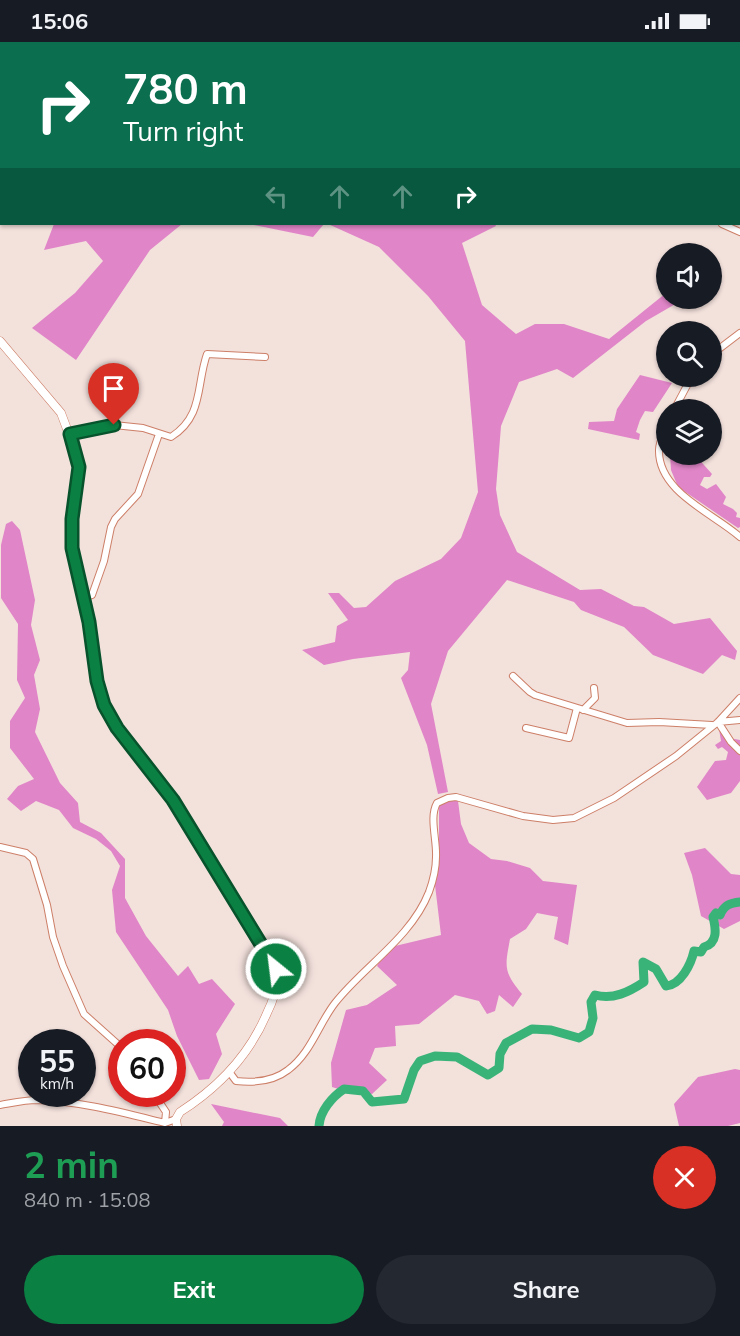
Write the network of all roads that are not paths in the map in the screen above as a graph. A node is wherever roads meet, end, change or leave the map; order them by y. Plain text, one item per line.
1 (724, 225) edge
2 (740, 232) edge
3 (740, 333) edge
4 (0, 341) edge
5 (722, 347) edge
6 (265, 357) dead end
7 (70, 434) junction
8 (159, 434) junction
9 (661, 465) edge
10 (740, 537) edge
11 (84, 597) junction
12 (513, 676) dead end
13 (594, 688) dead end
14 (740, 698) edge
15 (580, 709) junction
16 (740, 720) edge
17 (715, 723) junction
18 (526, 728) dead end
19 (740, 751) edge
20 (0, 847) edge
21 (108, 1035) edge
22 (230, 1073) junction
23 (0, 1105) edge
24 (163, 1107) edge
25 (176, 1122) edge
26 (165, 1123) junction

1 - 2 street
3 - 5 street
4 - 7 main road
6 - 8 street
7 - 8 street
7 - 11 main road
8 - 11 street
9 - 10 street
11 - 22 main road
12 - 15 street
13 - 15 street
14 - 17 street
15 - 17 street
15 - 18 street
16 - 17 street
17 - 19 street
17 - 22 street
20 - 21 street
22 - 25 main road
23 - 26 street
24 - 26 street
25 - 26 street

